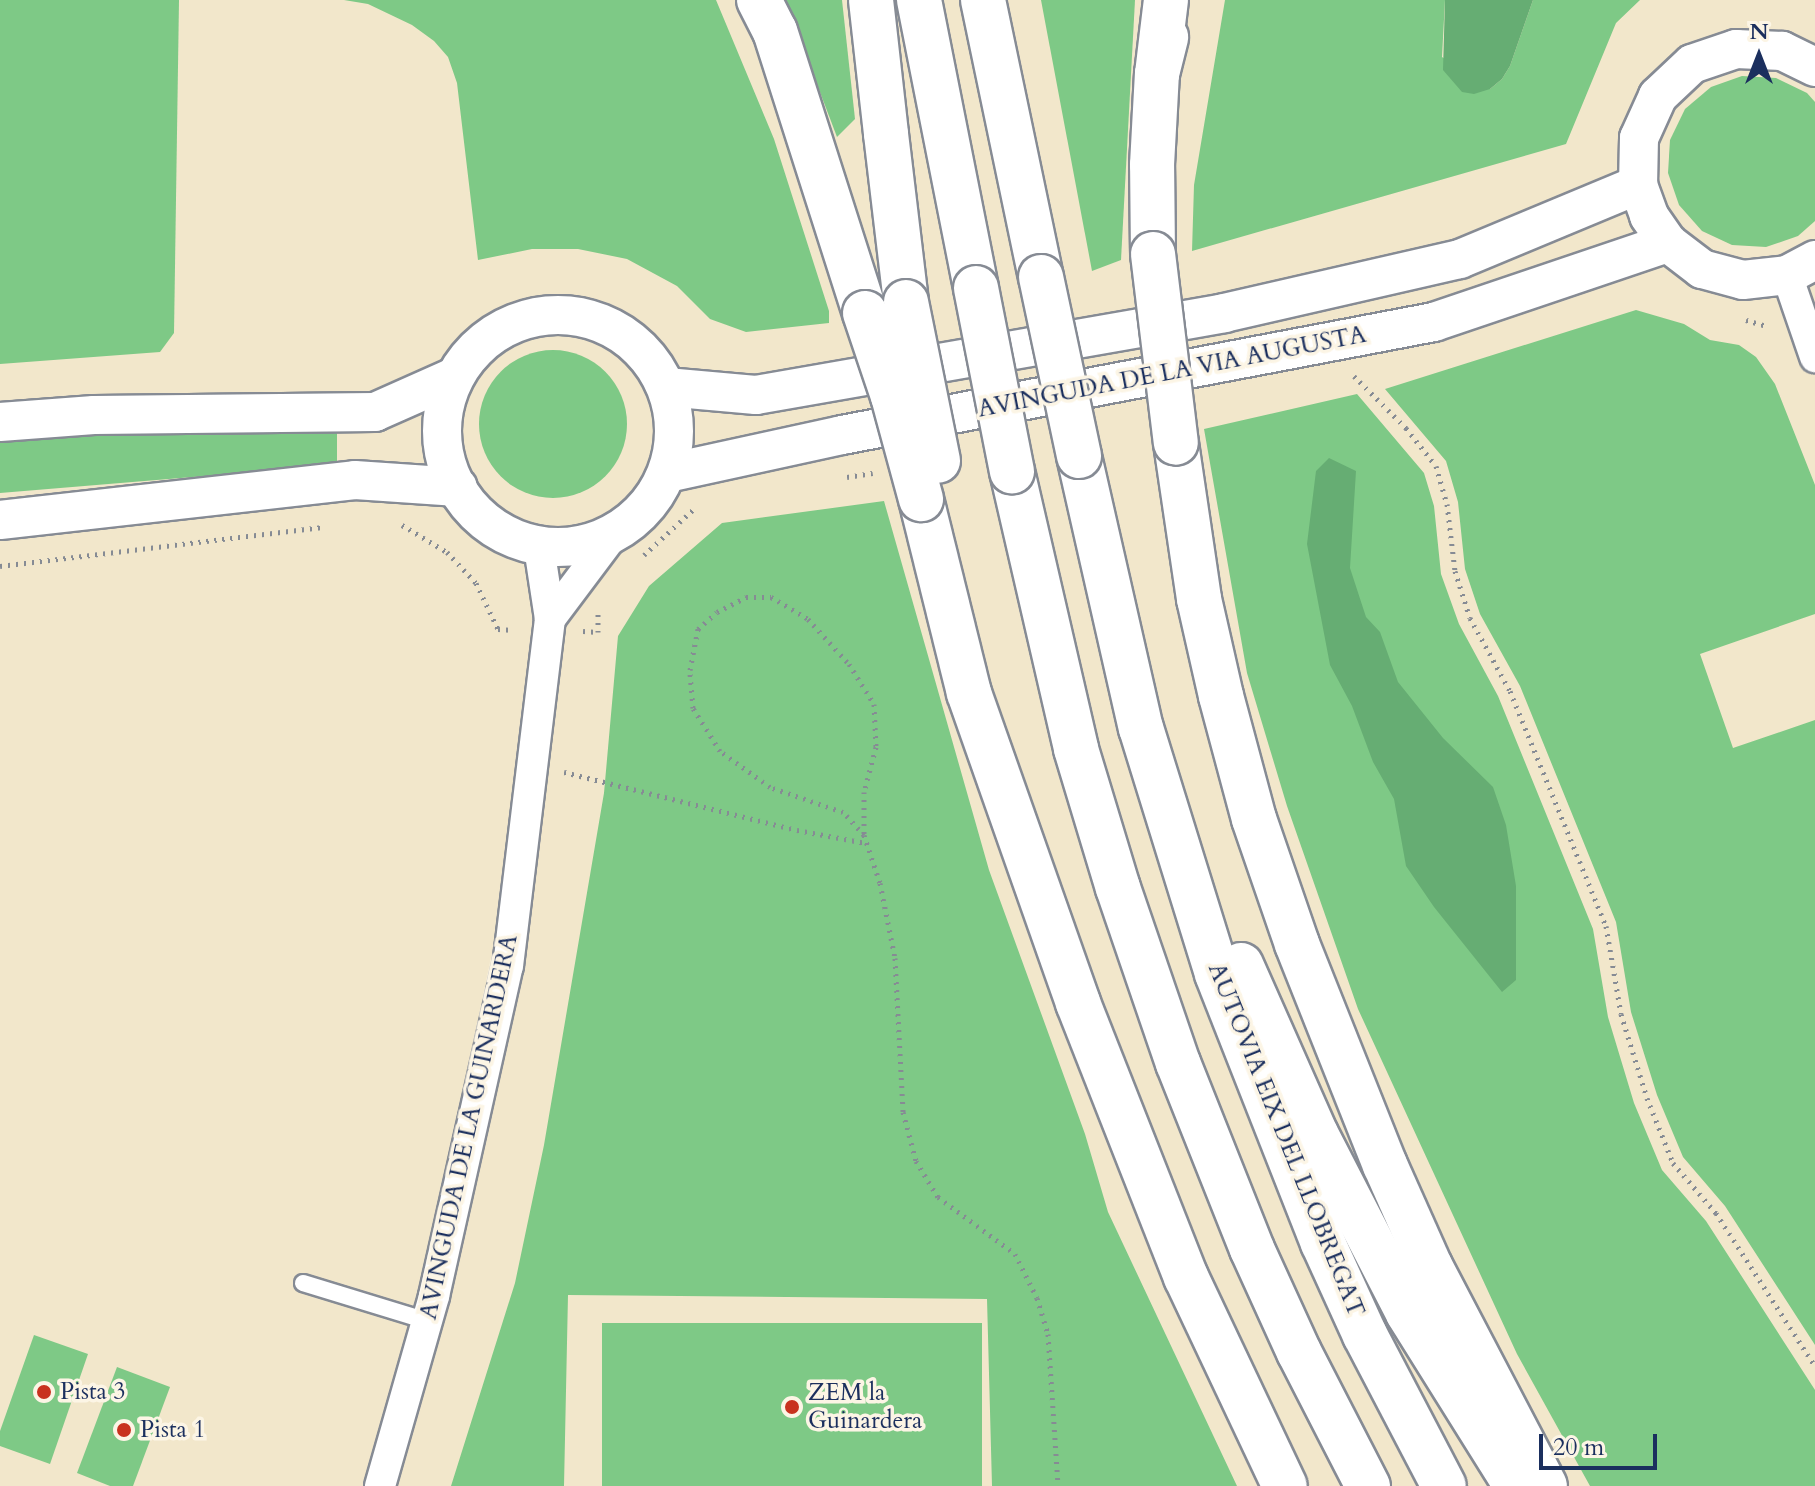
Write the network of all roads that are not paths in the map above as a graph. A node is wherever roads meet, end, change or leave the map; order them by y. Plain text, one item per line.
1 (759, 0) edge
2 (871, 0) edge
3 (919, 0) edge
4 (983, 0) edge
5 (1166, 0) edge
6 (1175, 0) edge
7 (1815, 67) edge
8 (1157, 74) junction
9 (1638, 185) junction
10 (1668, 243) junction
11 (1801, 268) edge
12 (1815, 357) edge
13 (454, 377) junction
14 (666, 387) junction
15 (0, 422) edge
16 (668, 473) junction
17 (458, 487) junction
18 (932, 496) junction
19 (0, 520) edge
20 (613, 535) junction
21 (539, 547) junction
22 (550, 619) junction
23 (1156, 781) junction
24 (303, 1283) dead end
25 (427, 1321) junction
26 (380, 1486) edge
27 (1285, 1486) edge
28 (1368, 1486) edge
29 (1444, 1486) edge
30 (1516, 1486) edge
31 (1545, 1486) edge

1 - 18 highway, bridge
2 - 18 highway, bridge
3 - 28 highway, bridge
4 - 23 highway, AUTOVIA EIX DEL LLOBREGAT, bridge
5 - 8 highway
6 - 8 highway
7 - 9 street
8 - 31 highway, bridge
9 - 10 street
9 - 14 street, AVINGUDA DE LA VIA AUGUSTA
10 - 11 street
10 - 16 street, AVINGUDA DE LA VIA AUGUSTA
11 - 12 street
13 - 14 street
13 - 15 street
13 - 17 street
14 - 16 street
16 - 20 street
17 - 19 street
17 - 21 street
18 - 27 highway
20 - 21 street
20 - 22 street, AVINGUDA DE LA GUINARDERA
21 - 22 street, AVINGUDA DE LA GUINARDERA
22 - 25 street, AVINGUDA DE LA GUINARDERA
23 - 29 highway, AUTOVIA EIX DEL LLOBREGAT
23 - 30 highway
24 - 25 lane
25 - 26 street, AVINGUDA DE LA GUINARDERA

